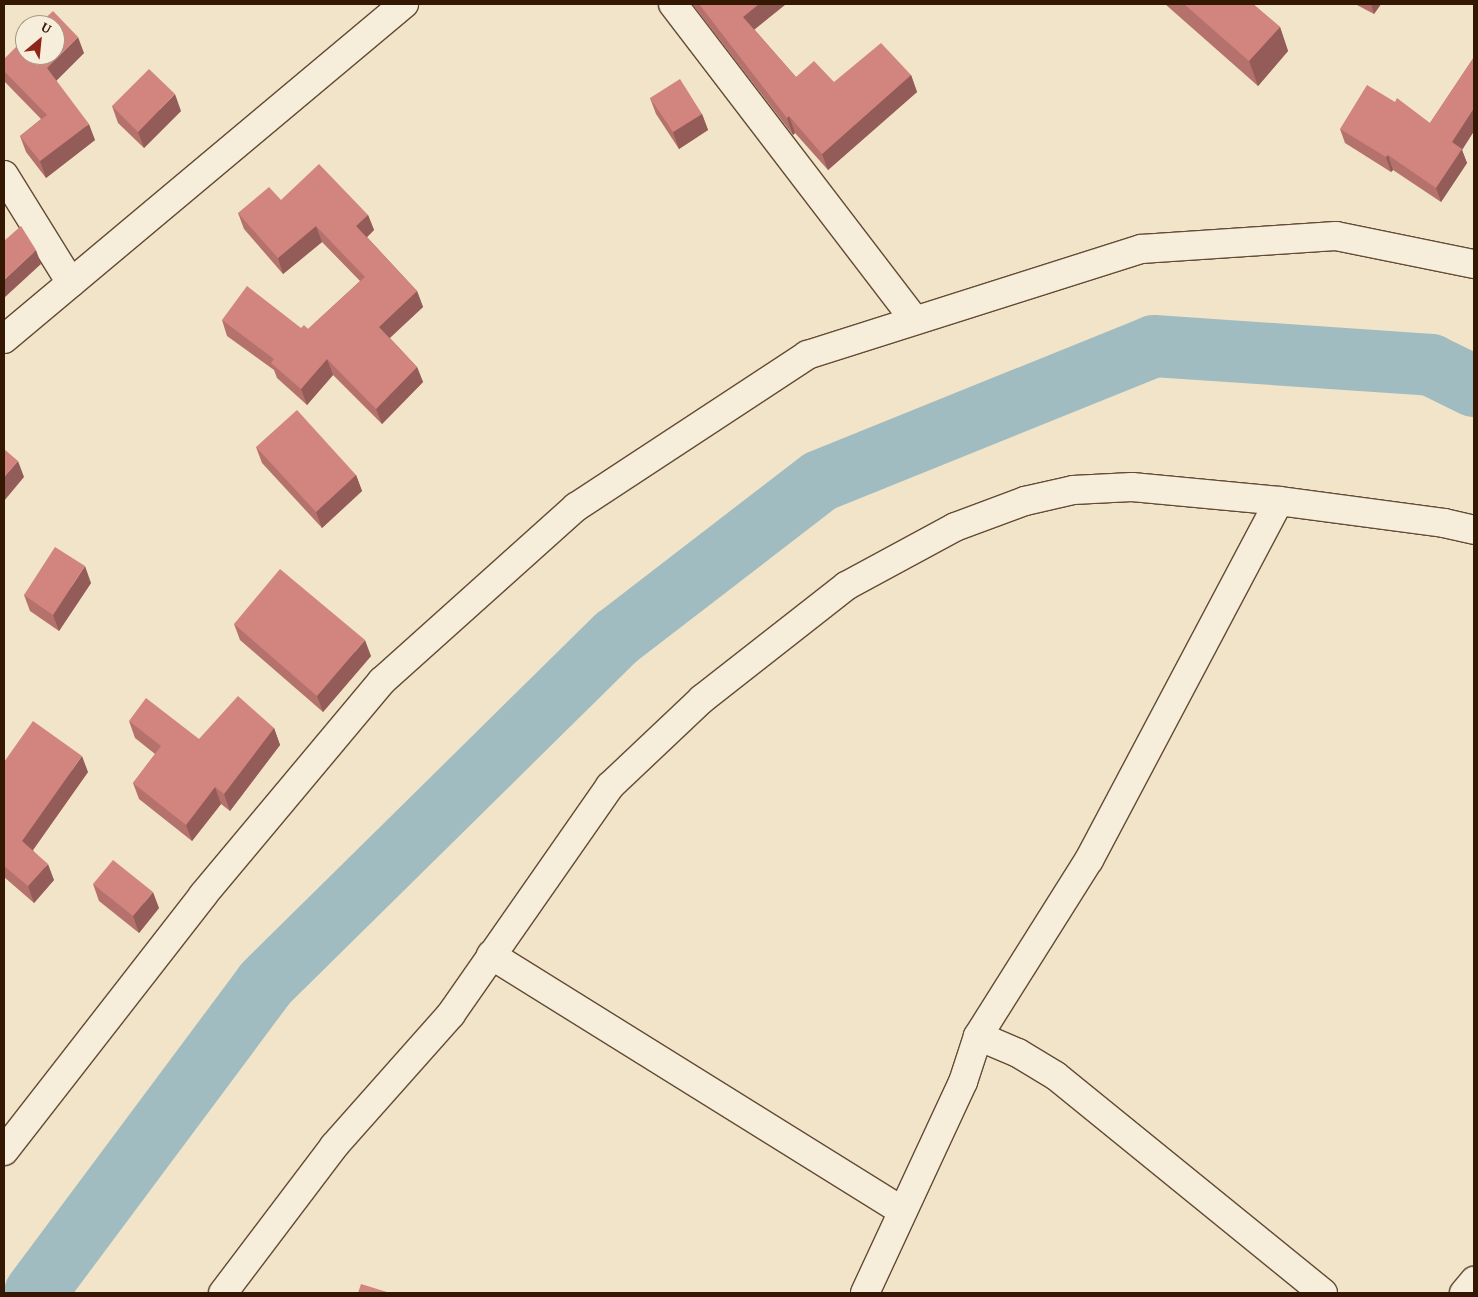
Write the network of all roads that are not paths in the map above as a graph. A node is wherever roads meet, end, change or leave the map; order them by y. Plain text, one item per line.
1 (404, 4) edge
2 (673, 4) edge
3 (4, 175) edge
4 (1474, 264) edge
5 (71, 283) junction
6 (916, 320) junction
7 (4, 339) edge
8 (1279, 501) junction
9 (1474, 530) edge
10 (491, 956) junction
11 (978, 1036) junction
12 (4, 1151) edge
13 (901, 1210) junction
14 (1474, 1281) edge
15 (223, 1293) edge
16 (865, 1293) edge
17 (1323, 1293) edge
18 (1464, 1293) edge

1 - 5 street
2 - 6 street
3 - 5 street
4 - 6 street
5 - 7 street
6 - 12 street
8 - 9 street
8 - 10 street
8 - 11 street
10 - 13 street
10 - 15 street
11 - 13 street
11 - 17 street
13 - 16 street
14 - 18 street

